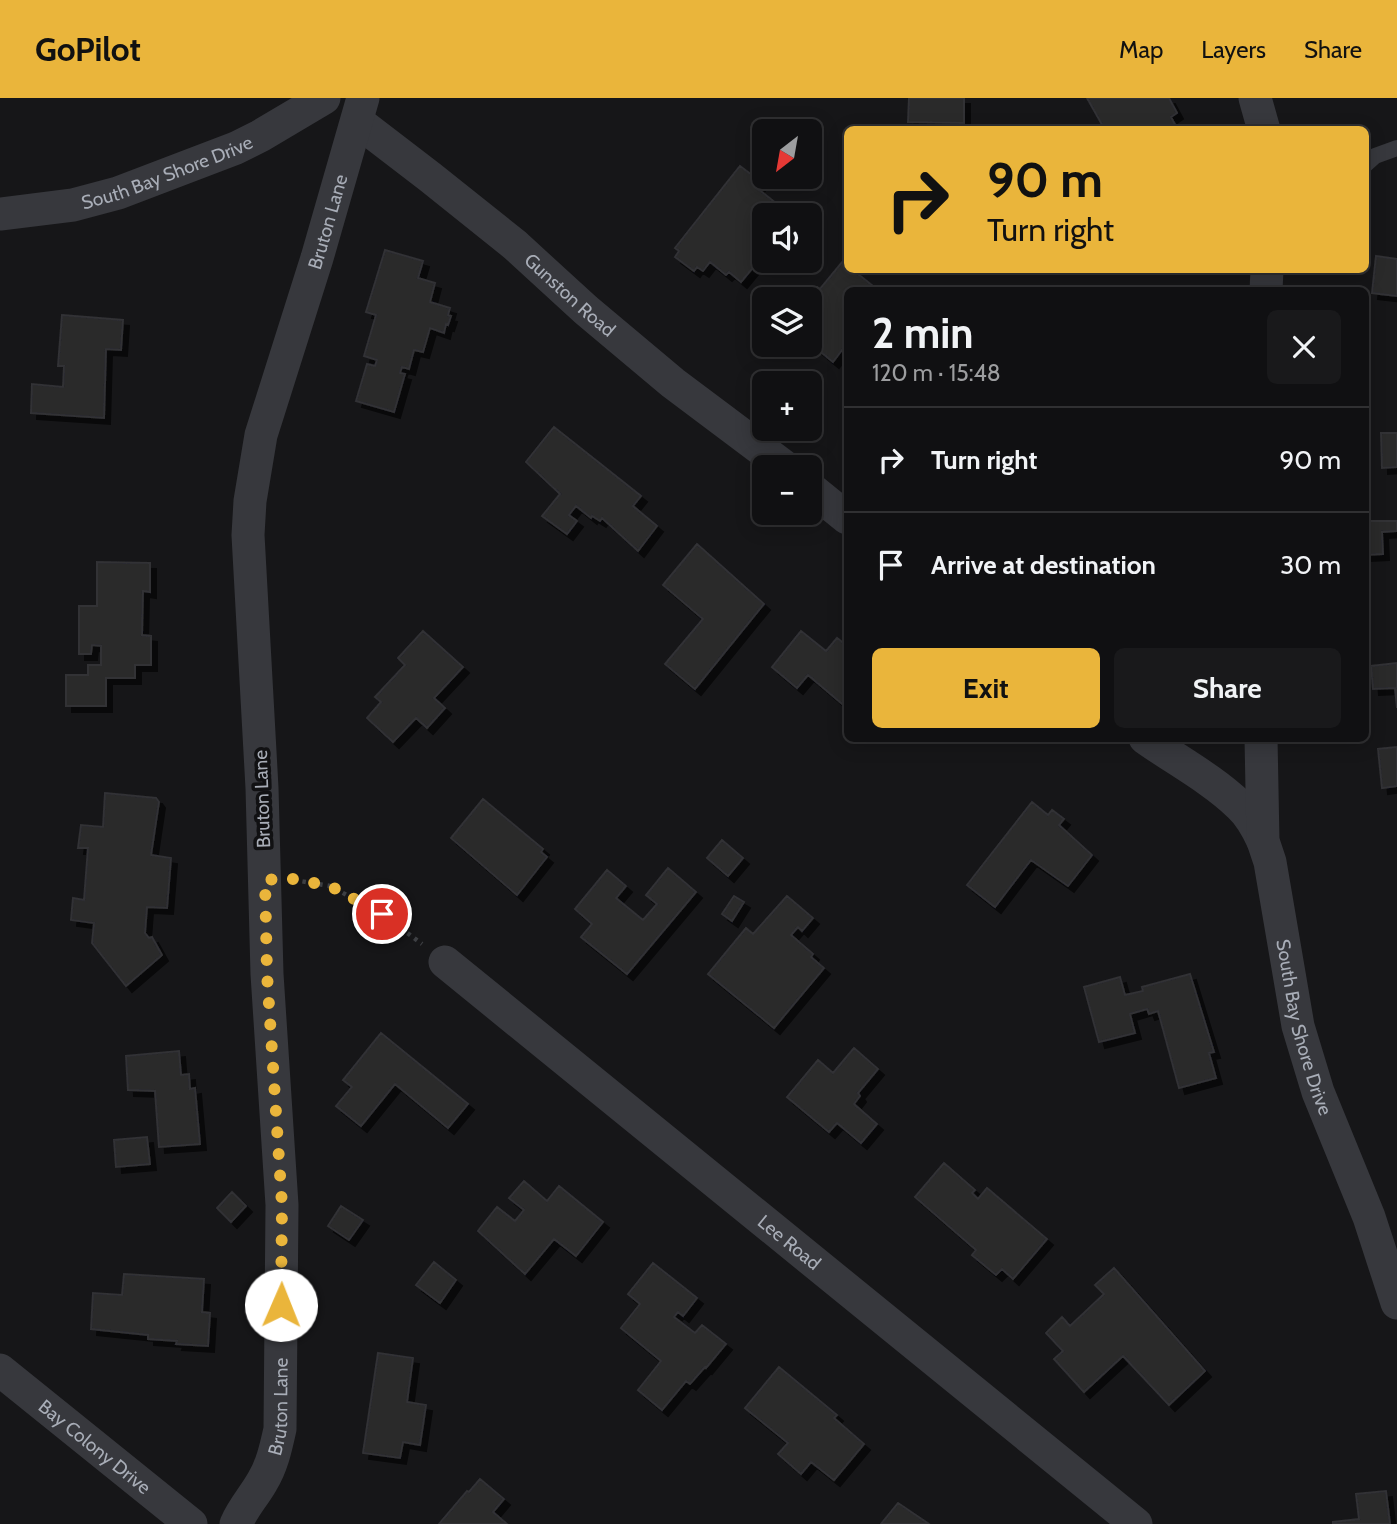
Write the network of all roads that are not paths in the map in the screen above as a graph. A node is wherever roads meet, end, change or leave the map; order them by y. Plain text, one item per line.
1 (324, 98) edge
2 (1255, 98) edge
3 (360, 110) edge
4 (1263, 126) edge
5 (1397, 148) edge
6 (1369, 161) edge
7 (0, 214) edge
8 (769, 455) edge
9 (822, 498) edge
10 (844, 516) edge
11 (1151, 742) edge
12 (1261, 742) edge
13 (1263, 841) junction
14 (445, 962) road end
15 (1397, 1303) edge
16 (0, 1370) edge
17 (191, 1524) edge
18 (236, 1524) edge
19 (1136, 1524) edge

1 - 7 street, South Bay Shore Drive
2 - 4 street
3 - 8 street, Gunston Road
3 - 18 street, Bruton Lane
5 - 6 lane
9 - 10 street
11 - 13 street
12 - 13 street, South Bay Shore Drive
13 - 15 street, South Bay Shore Drive
14 - 19 street, Lee Road
16 - 17 street, Bay Colony Drive

